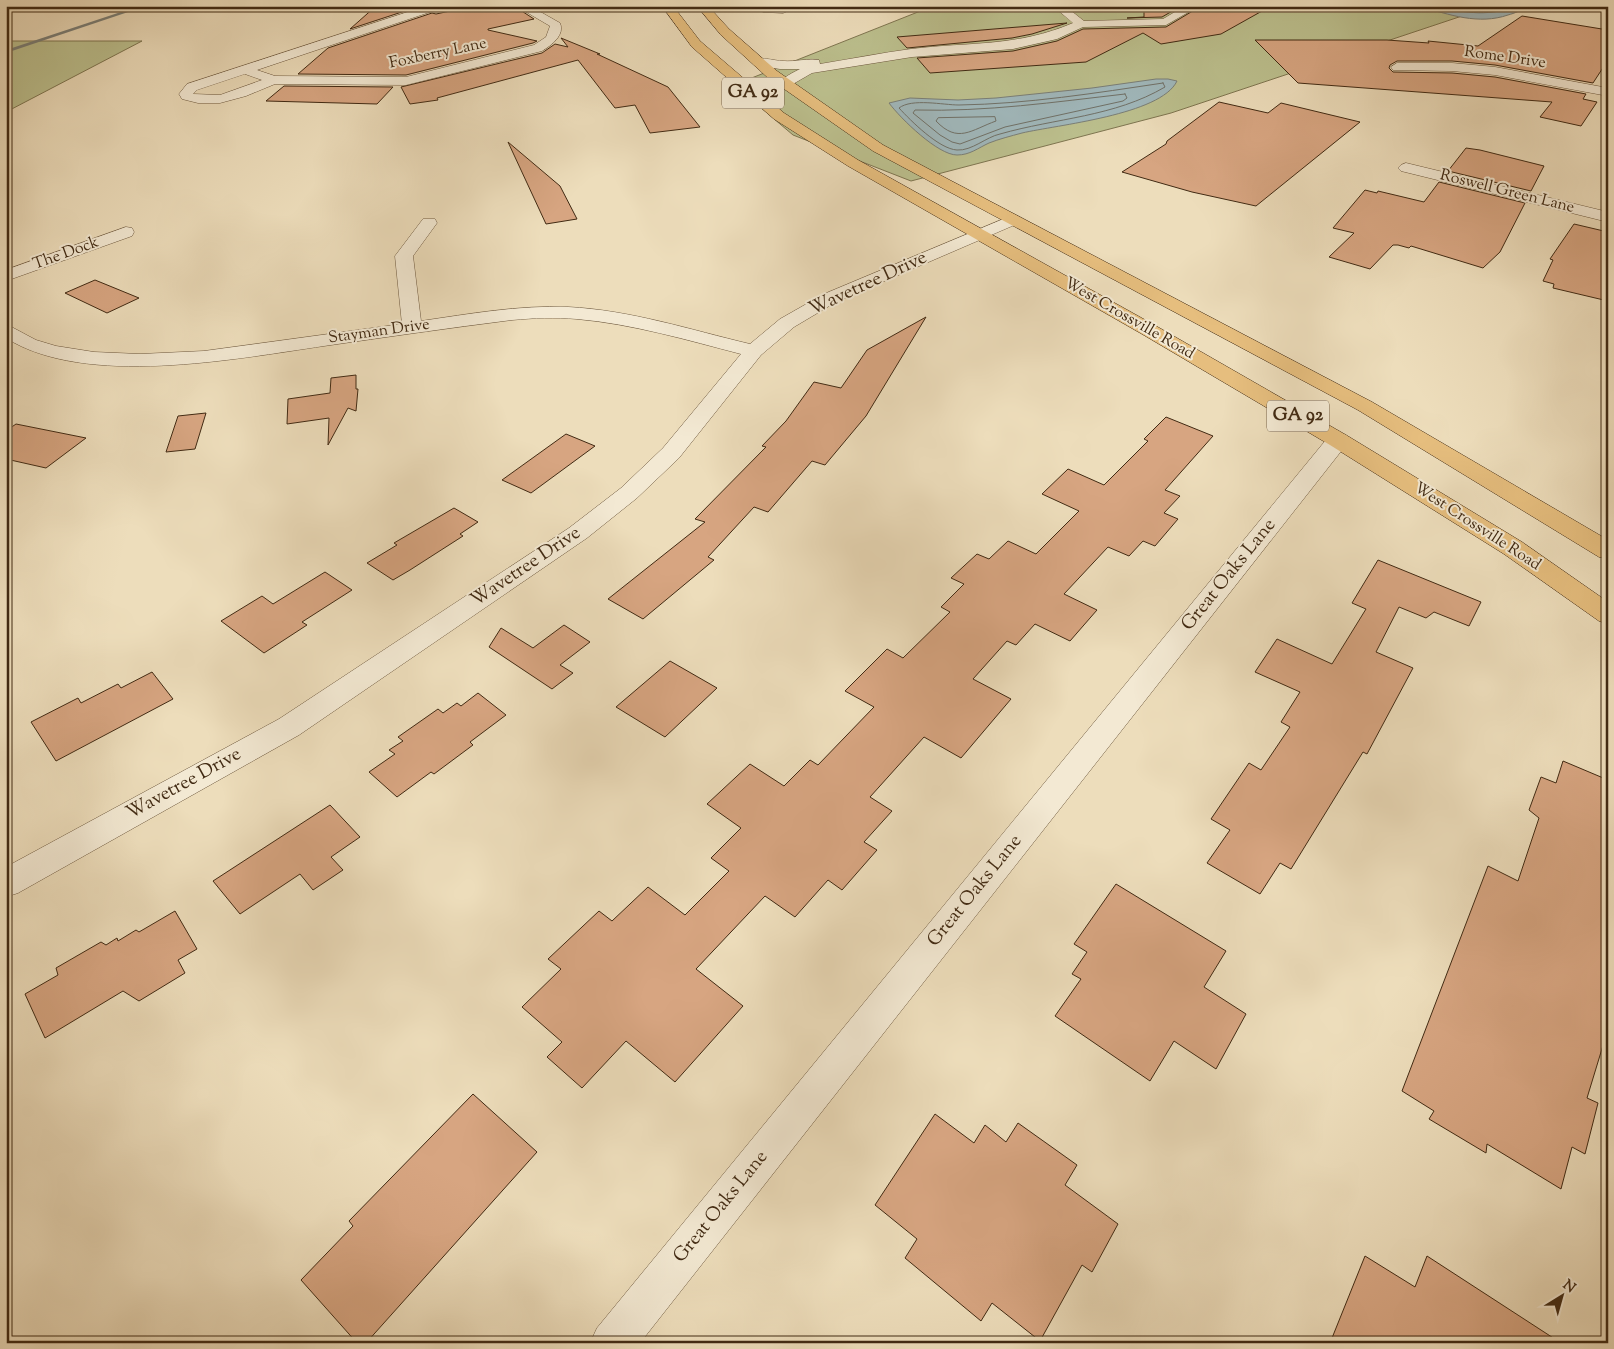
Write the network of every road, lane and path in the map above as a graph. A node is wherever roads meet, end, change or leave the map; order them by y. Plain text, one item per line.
1 (438, 6) edge
2 (521, 6) edge
3 (667, 6) edge
4 (702, 6) edge
5 (766, 6) edge
6 (1058, 6) edge
7 (1188, 7) edge
8 (788, 8) edge
9 (1077, 21) junction
10 (758, 62) junction
11 (1396, 67) dead end
12 (806, 68) junction
13 (246, 70) junction
14 (273, 80) junction
15 (786, 84) junction
16 (1608, 92) edge
17 (1406, 168) dead end
18 (1608, 217) edge
19 (1013, 220) junction
20 (430, 224) dead end
21 (126, 232) dead end
22 (979, 234) junction
23 (6, 276) edge
24 (412, 327) junction
25 (6, 330) edge
26 (754, 351) junction
27 (1338, 440) junction
28 (1608, 551) edge
29 (1608, 614) edge
30 (6, 883) edge
31 (612, 1343) edge

1 - 13 street, Foxberry Lane
2 - 14 street, Foxberry Lane
3 - 22 main road, West Crossville Road / GA 92
4 - 10 main road, West Crossville Road / GA 92
5 - 8 street
6 - 9 street
7 - 9 street
9 - 12 street
10 - 12 street
10 - 15 main road, West Crossville Road / GA 92
11 - 16 street, Rome Drive
12 - 15 street
13 - 14 street, Foxberry Lane
13 - 14 street, Foxberry Lane
15 - 19 main road, West Crossville Road / GA 92
17 - 18 street, Roswell Green Lane
19 - 22 street, Wavetree Drive
19 - 28 main road, West Crossville Road / GA 92
20 - 24 street
21 - 23 street, The Dock
22 - 26 street, Wavetree Drive
22 - 27 main road, West Crossville Road / GA 92
24 - 25 street, Stayman Drive
24 - 26 street, Stayman Drive
26 - 30 street, Wavetree Drive
27 - 29 main road, West Crossville Road / GA 92
27 - 31 street, Great Oaks Lane

